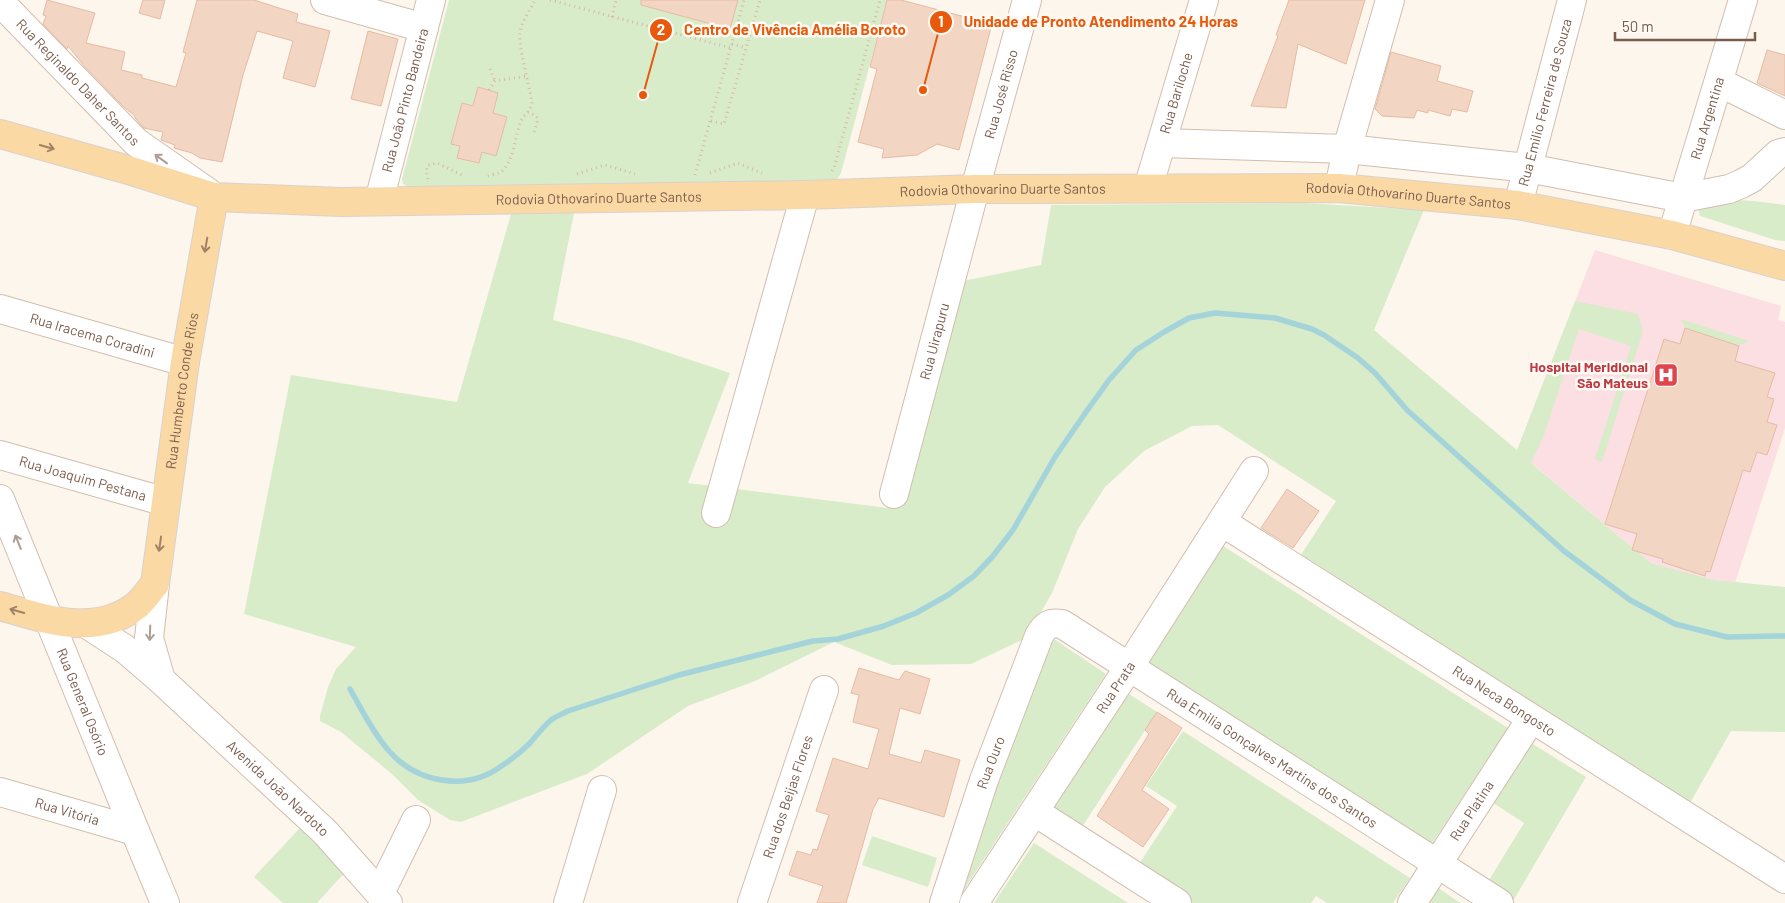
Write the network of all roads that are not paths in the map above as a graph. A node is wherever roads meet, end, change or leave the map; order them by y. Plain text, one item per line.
1 (325, 0) edge
2 (430, 0) edge
3 (1027, 0) edge
4 (1204, 0) edge
5 (1390, 0) edge
6 (1572, 0) edge
7 (1743, 0) edge
8 (14, 7) edge
9 (424, 28) junction
10 (1719, 82) junction
11 (1785, 115) edge
12 (1785, 126) edge
13 (0, 134) edge
14 (136, 142) junction
15 (1162, 143) junction
16 (1347, 149) junction
17 (1781, 153) edge
18 (1528, 168) junction
19 (125, 169) junction
20 (1148, 188) junction
21 (1339, 188) junction
22 (975, 189) junction
23 (805, 195) junction
24 (214, 197) junction
25 (1684, 198) junction
26 (379, 201) junction
27 (1518, 205) junction
28 (1672, 235) junction
29 (1735, 252) junction
30 (1785, 252) edge
31 (1785, 266) edge
32 (1785, 286) edge
33 (0, 309) edge
34 (186, 362) junction
35 (0, 455) edge
36 (1254, 471) dead end
37 (894, 494) dead end
38 (0, 499) edge
39 (166, 502) junction
40 (716, 513) dead end
41 (1222, 522) junction
42 (155, 584) junction
43 (0, 606) edge
44 (49, 620) junction
45 (88, 625) junction
46 (1044, 627) joint
47 (1129, 667) junction
48 (161, 680) junction
49 (824, 690) dead end
50 (1531, 719) junction
51 (602, 790) dead end
52 (0, 792) edge
53 (1035, 812) junction
54 (416, 820) dead end
55 (134, 831) junction
56 (1438, 863) junction
57 (1785, 879) edge
58 (384, 898) edge
59 (165, 903) edge
60 (568, 903) edge
61 (752, 903) edge
62 (944, 903) edge
63 (974, 903) edge
64 (1177, 903) edge
65 (1412, 903) edge
66 (1499, 903) edge

1 - 9 street
2 - 9 street, Rua João Pinto Bandeira
3 - 22 street, Rua José Risso
4 - 15 street, Rua Bariloche
5 - 16 street
6 - 18 street, Rua Emilio Ferreira de Souza
7 - 10 street, Rua Argentina
8 - 14 street, Rua Reginaldo Daher Santos
9 - 26 street, Rua João Pinto Bandeira
10 - 11 street
10 - 25 street, Rua Argentina
12 - 17 street
13 -> 19 main road, Rodovia Othovarino Duarte Santos
14 - 19 street, Rua Reginaldo Daher Santos
24 -> 14 street
15 - 16 street
15 - 20 street, Rua Bariloche
16 - 18 street
16 - 21 street
17 - 25 street
18 - 25 street
18 - 27 street, Rua Emilio Ferreira de Souza
19 - 24 main road, Rodovia Othovarino Duarte Santos
20 - 21 main road, Rodovia Othovarino Duarte Santos
20 - 22 main road, Rodovia Othovarino Duarte Santos
21 - 27 main road, Rodovia Othovarino Duarte Santos
22 - 23 main road, Rodovia Othovarino Duarte Santos
22 - 37 street, Rua Uirapuru
23 - 26 main road, Rodovia Othovarino Duarte Santos
23 - 40 street
24 - 26 main road, Rodovia Othovarino Duarte Santos
24 -> 34 main road, Rua Humberto Conde Rios
25 - 28 street, Rua Argentina
27 - 28 main road, Rodovia Othovarino Duarte Santos
28 - 29 main road, Rodovia Othovarino Duarte Santos
29 - 30 main road
29 - 31 main road, Rodovia Othovarino Duarte Santos
29 - 32 main road
33 - 34 street, Rua Iracema Coradini
34 - 39 main road, Rua Humberto Conde Rios
35 - 39 street, Rua Joaquim Pestana
36 - 41 street, Rua Prata
44 -> 38 street, Rua General Osório
39 -> 42 main road, Rua Humberto Conde Rios
41 - 47 street, Rua Prata
41 - 50 street, Rua Neca Bongosto
42 - 45 main road
42 -> 48 street, Avenida João Nardoto
44 -> 43 main road
44 - 45 main road
44 - 55 street, Rua General Osório
45 - 48 street, Avenida João Nardoto
46 - 47 street, Rua Emilia Gonçalves Martins dos Santos
46 - 62 street, Rua Ouro
47 - 53 street, Rua Prata
47 - 56 street, Rua Emilia Gonçalves Martins dos Santos
48 - 58 street, Avenida João Nardoto
49 - 61 street, Rua dos Beijas Flores
50 - 56 street, Rua Platina
50 - 57 street, Rua Neca Bongosto
51 - 60 street
52 - 55 street, Rua Vitória
53 - 63 street, Rua Prata
53 - 64 street
54 - 58 street
55 - 59 street, Rua General Osório
56 - 65 street, Rua Platina
56 - 66 street, Rua Emilia Gonçalves Martins dos Santos

